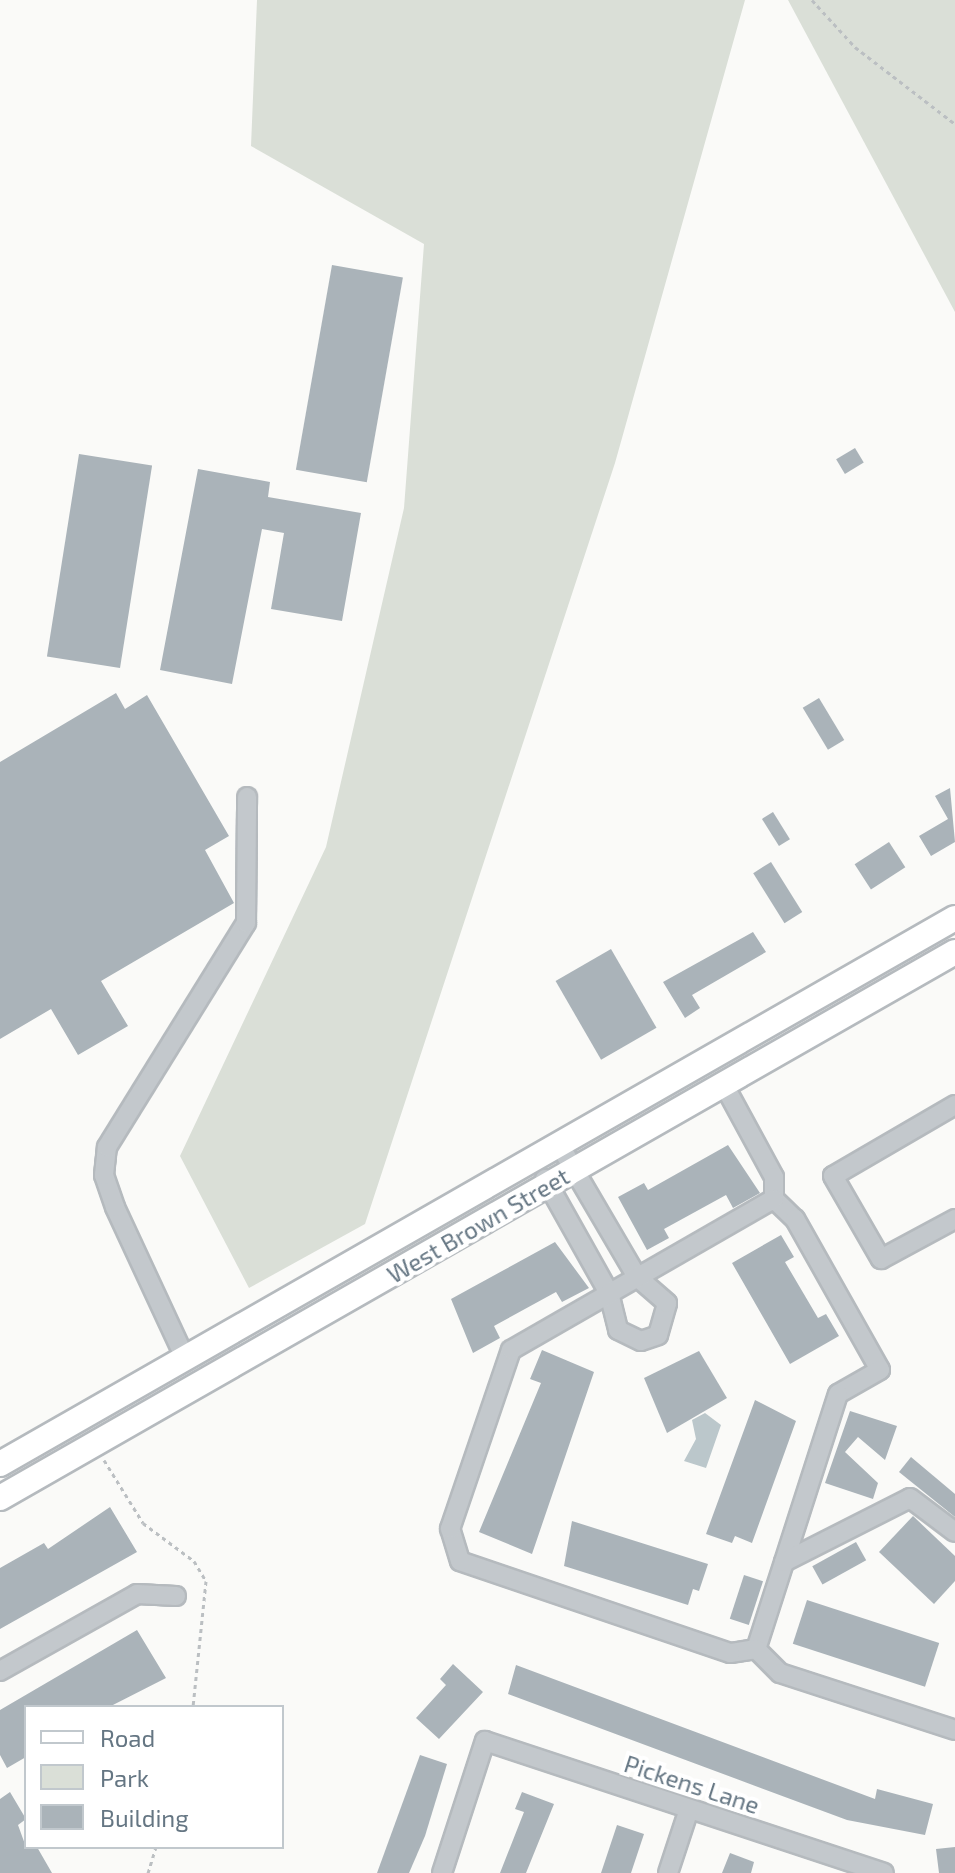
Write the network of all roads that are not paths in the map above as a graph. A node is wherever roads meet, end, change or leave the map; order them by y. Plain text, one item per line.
1 (247, 797) dead end
2 (955, 918) edge
3 (955, 952) edge
4 (806, 1003) junction
5 (819, 1030) junction
6 (724, 1085) junction
7 (955, 1105) edge
8 (566, 1156) junction
9 (547, 1182) junction
10 (774, 1199) junction
11 (955, 1219) edge
12 (637, 1277) junction
13 (609, 1293) junction
14 (185, 1358) junction
15 (199, 1385) junction
16 (0, 1464) edge
17 (0, 1498) edge
18 (955, 1532) edge
19 (784, 1562) junction
20 (176, 1596) dead end
21 (756, 1649) junction
22 (0, 1671) edge
23 (955, 1730) edge
24 (689, 1809) junction
25 (442, 1873) edge
26 (668, 1873) edge
27 (884, 1873) edge

1 - 14 street
2 - 4 main road
3 - 5 main road, West Brown Street
4 - 5 main road
4 - 8 main road
5 - 6 main road, West Brown Street
6 - 8 main road, West Brown Street
6 - 10 street
7 - 11 street
8 - 9 main road
8 - 12 street
8 - 14 main road, West Brown Street
9 - 13 street
9 - 15 main road, West Brown Street
10 - 12 street
10 - 19 street
12 - 13 street
12 - 13 street
13 - 21 street
14 - 15 main road
14 - 16 main road, West Brown Street
15 - 17 main road, West Brown Street
18 - 19 street
19 - 21 street
20 - 22 street
21 - 23 street
24 - 25 street, Pickens Lane
24 - 26 street
24 - 27 street, Pickens Lane

